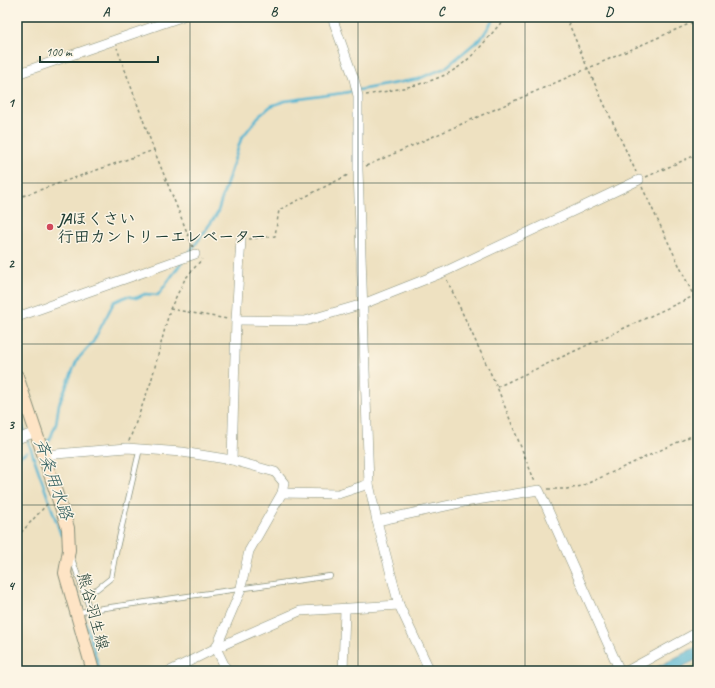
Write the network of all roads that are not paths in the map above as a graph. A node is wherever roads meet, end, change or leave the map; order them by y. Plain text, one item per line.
1 (181, 17) edge
2 (332, 17) edge
3 (17, 74) edge
4 (639, 180) road end
5 (241, 239) road end
6 (189, 256) road end
7 (363, 304) junction
8 (17, 317) edge
9 (236, 320) junction
10 (17, 376) edge
11 (35, 432) junction
12 (20, 438) edge
13 (140, 448) junction
14 (44, 455) junction
15 (232, 460) junction
16 (368, 484) junction
17 (282, 493) junction
18 (377, 521) junction
19 (69, 550) junction
20 (330, 576) dead end
21 (240, 589) junction
22 (85, 594) junction
23 (399, 604) junction
24 (345, 609) junction
25 (90, 610) junction
26 (78, 613) junction
27 (698, 632) edge
28 (216, 648) junction
29 (93, 671) edge
30 (170, 671) edge
31 (227, 671) edge
32 (343, 671) edge
33 (430, 671) edge
34 (620, 671) edge
35 (627, 671) edge

1 - 3 street
2 - 7 street
4 - 7 street
5 - 9 street
6 - 8 street
7 - 9 street
7 - 16 street
9 - 15 street
10 - 11 main road, 熊谷羽生線
11 - 12 street
11 - 14 main road, 熊谷羽生線
13 - 14 street
13 - 15 street
13 - 22 lane
14 - 19 main road, 熊谷羽生線
15 - 17 street
16 - 17 street
16 - 18 street
17 - 21 street
18 - 23 street
18 - 34 street
19 - 22 lane
19 - 26 main road, 熊谷羽生線
20 - 21 lane
21 - 25 lane
21 - 28 street
22 - 25 lane
23 - 24 street
23 - 33 street
24 - 28 street
24 - 32 street
25 - 26 lane
26 - 29 main road, 熊谷羽生線
27 - 35 street
28 - 30 street
28 - 31 street

